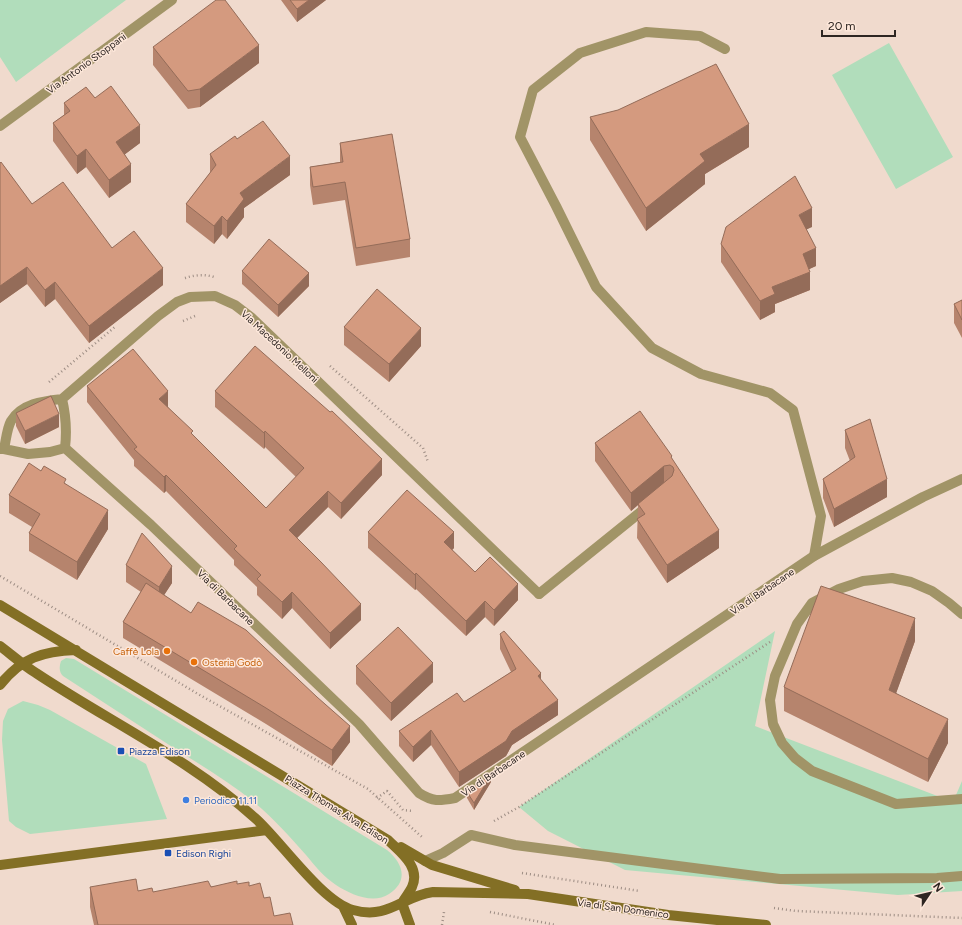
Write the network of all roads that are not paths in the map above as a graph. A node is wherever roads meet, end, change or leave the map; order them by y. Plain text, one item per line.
1 (172, 0) edge
2 (725, 49) dead end
3 (0, 126) edge
4 (62, 399) junction
5 (65, 448) junction
6 (2, 449) edge
7 (962, 478) edge
8 (656, 499) edge
9 (814, 556) junction
10 (0, 605) edge
11 (962, 614) edge
12 (0, 646) edge
13 (76, 650) junction
14 (22, 663) junction
15 (0, 685) edge
16 (962, 799) edge
17 (267, 830) junction
18 (388, 840) junction
19 (425, 861) junction
20 (0, 865) edge
21 (962, 876) edge
22 (528, 894) junction
23 (402, 903) junction
24 (343, 906) junction
25 (352, 925) edge
26 (410, 925) edge
27 (766, 925) edge

1 - 3 street, Via Antonio Stoppani
2 - 9 street
4 - 5 street
4 - 6 street, Via Macedonio Melloni
4 - 8 street, Via Macedonio Melloni
5 - 6 street
5 - 9 street, Via di Barbacane
7 - 9 street, Via di Barbacane
10 - 13 main road, Piazza Thomas Alva Edison
11 - 16 street
12 - 14 main road
13 - 14 main road
13 - 18 main road, Piazza Thomas Alva Edison
14 - 15 main road
14 - 17 main road
17 - 20 main road
17 - 24 main road
18 - 19 main road, Via di San Domenico
18 - 23 main road, Piazza Thomas Alva Edison
19 - 21 street
19 - 22 main road, Via di San Domenico
22 - 23 main road, Via di San Domenico
22 - 27 main road, Via di San Domenico
23 - 24 main road
23 - 26 main road
24 - 25 main road

